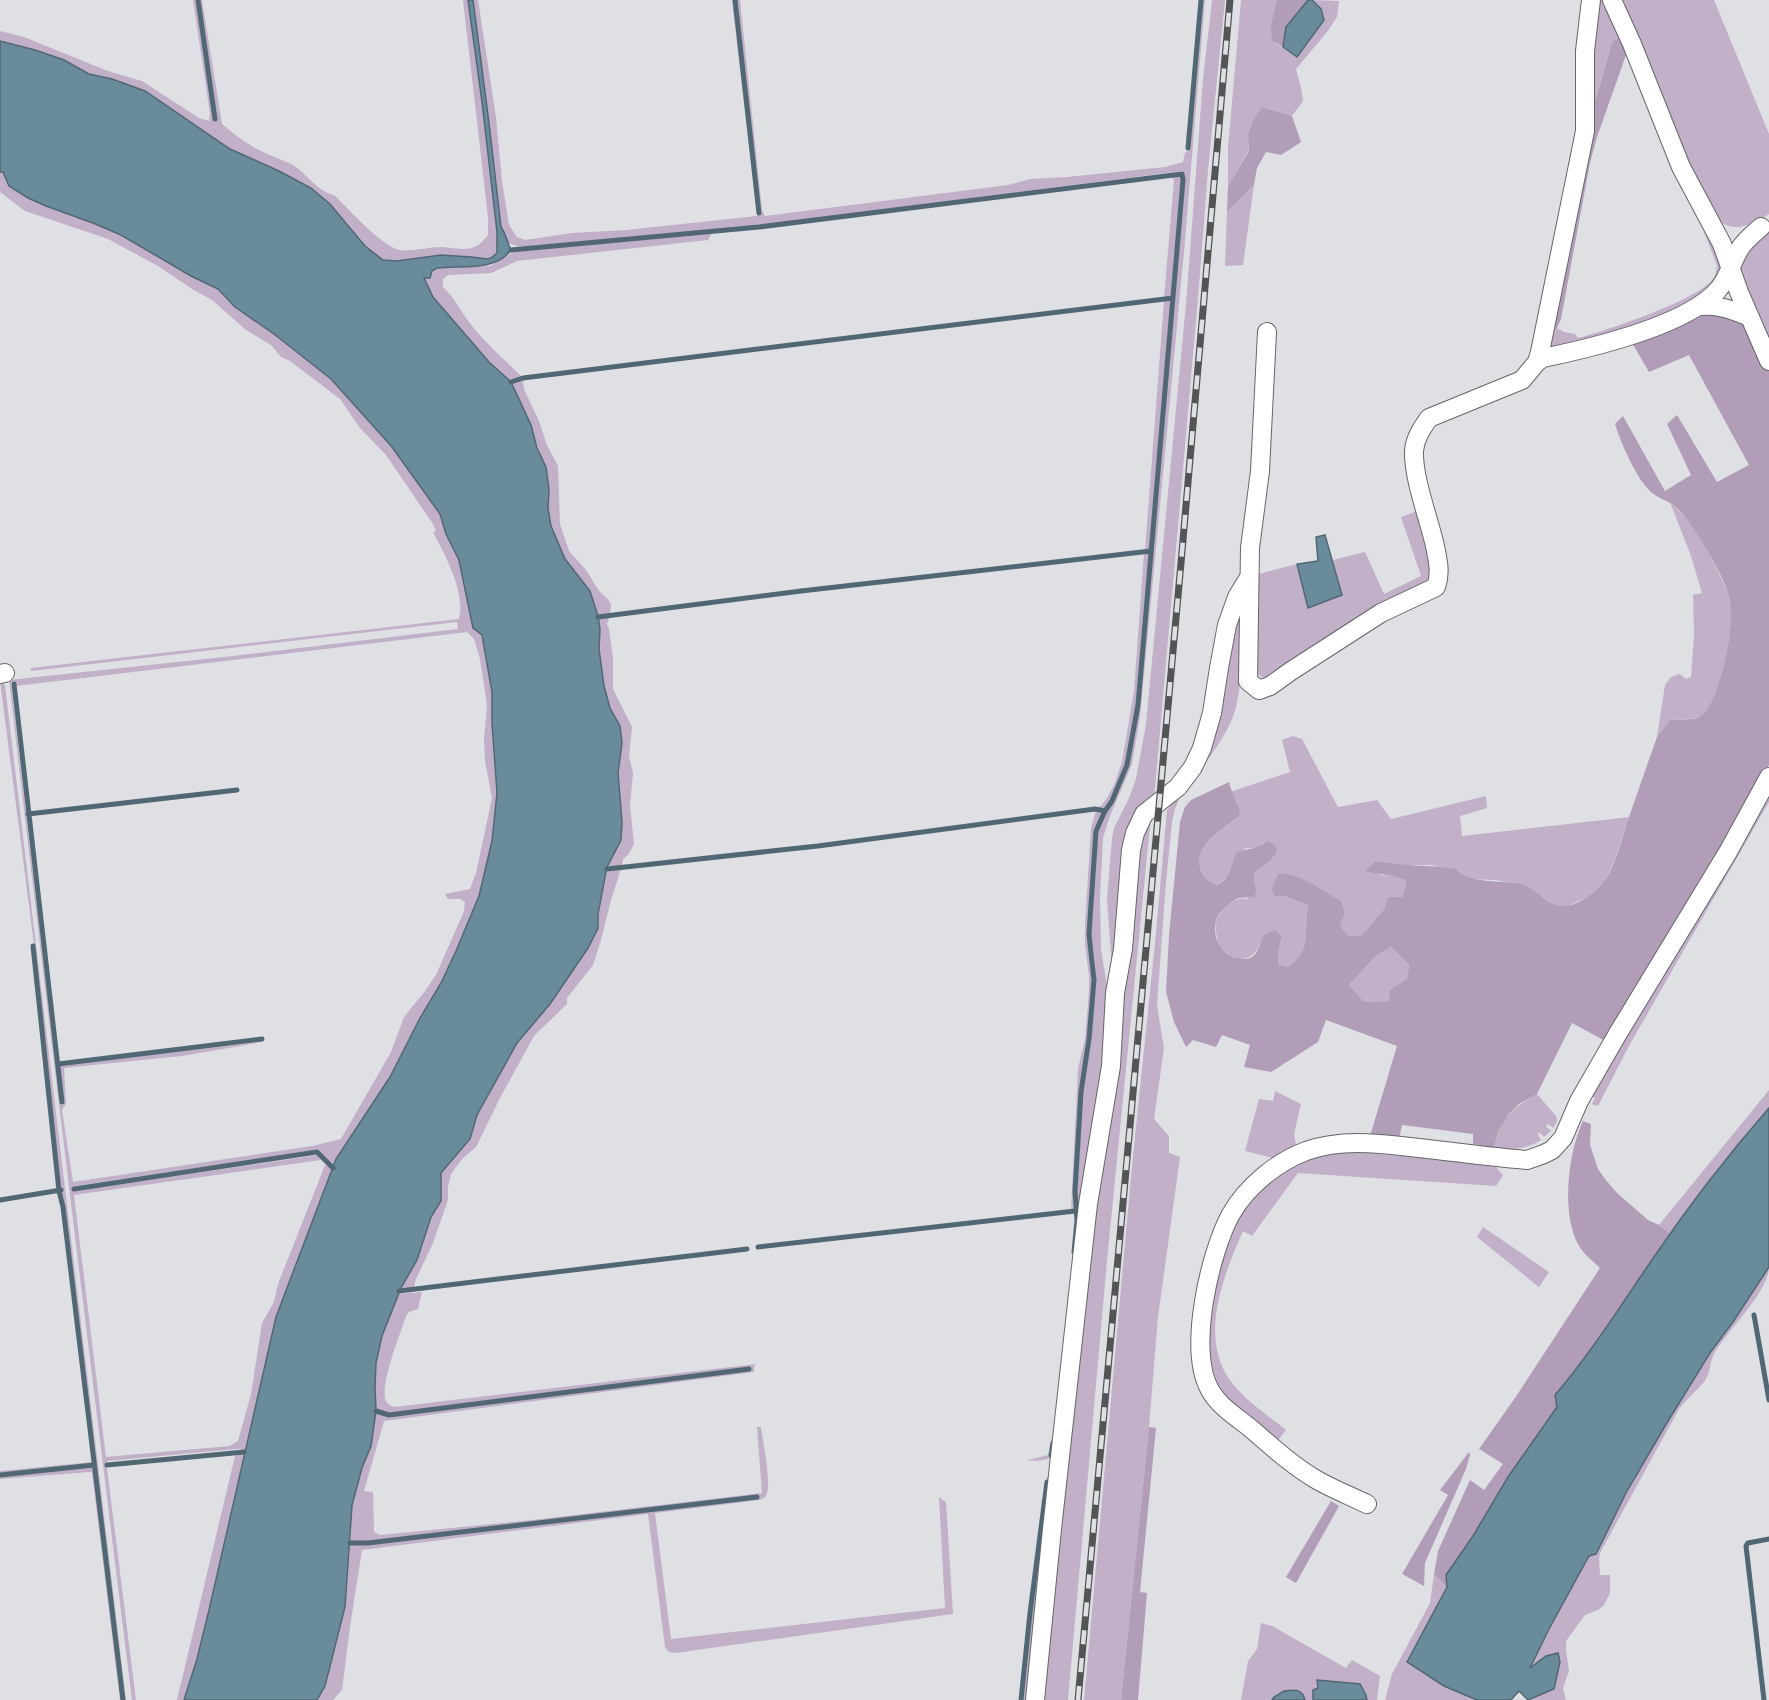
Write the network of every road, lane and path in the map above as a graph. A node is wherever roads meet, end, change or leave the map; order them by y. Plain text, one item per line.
1 (1591, 0) edge
2 (1612, 0) edge
3 (1709, 220) junction
4 (1765, 224) edge
5 (1731, 268) junction
6 (1701, 306) junction
7 (1750, 317) junction
8 (1267, 332) dead end
9 (1769, 361) edge
10 (1537, 362) junction
11 (1249, 577) junction
12 (1769, 777) edge
13 (1367, 1503) dead end
14 (1035, 1700) edge

1 - 10 street
2 - 3 street
3 - 4 street
3 - 5 street
4 - 5 street
5 - 6 street
5 - 7 street
6 - 7 street
6 - 10 street
7 - 9 street
8 - 11 street
10 - 11 street
11 - 14 street
12 - 13 street

